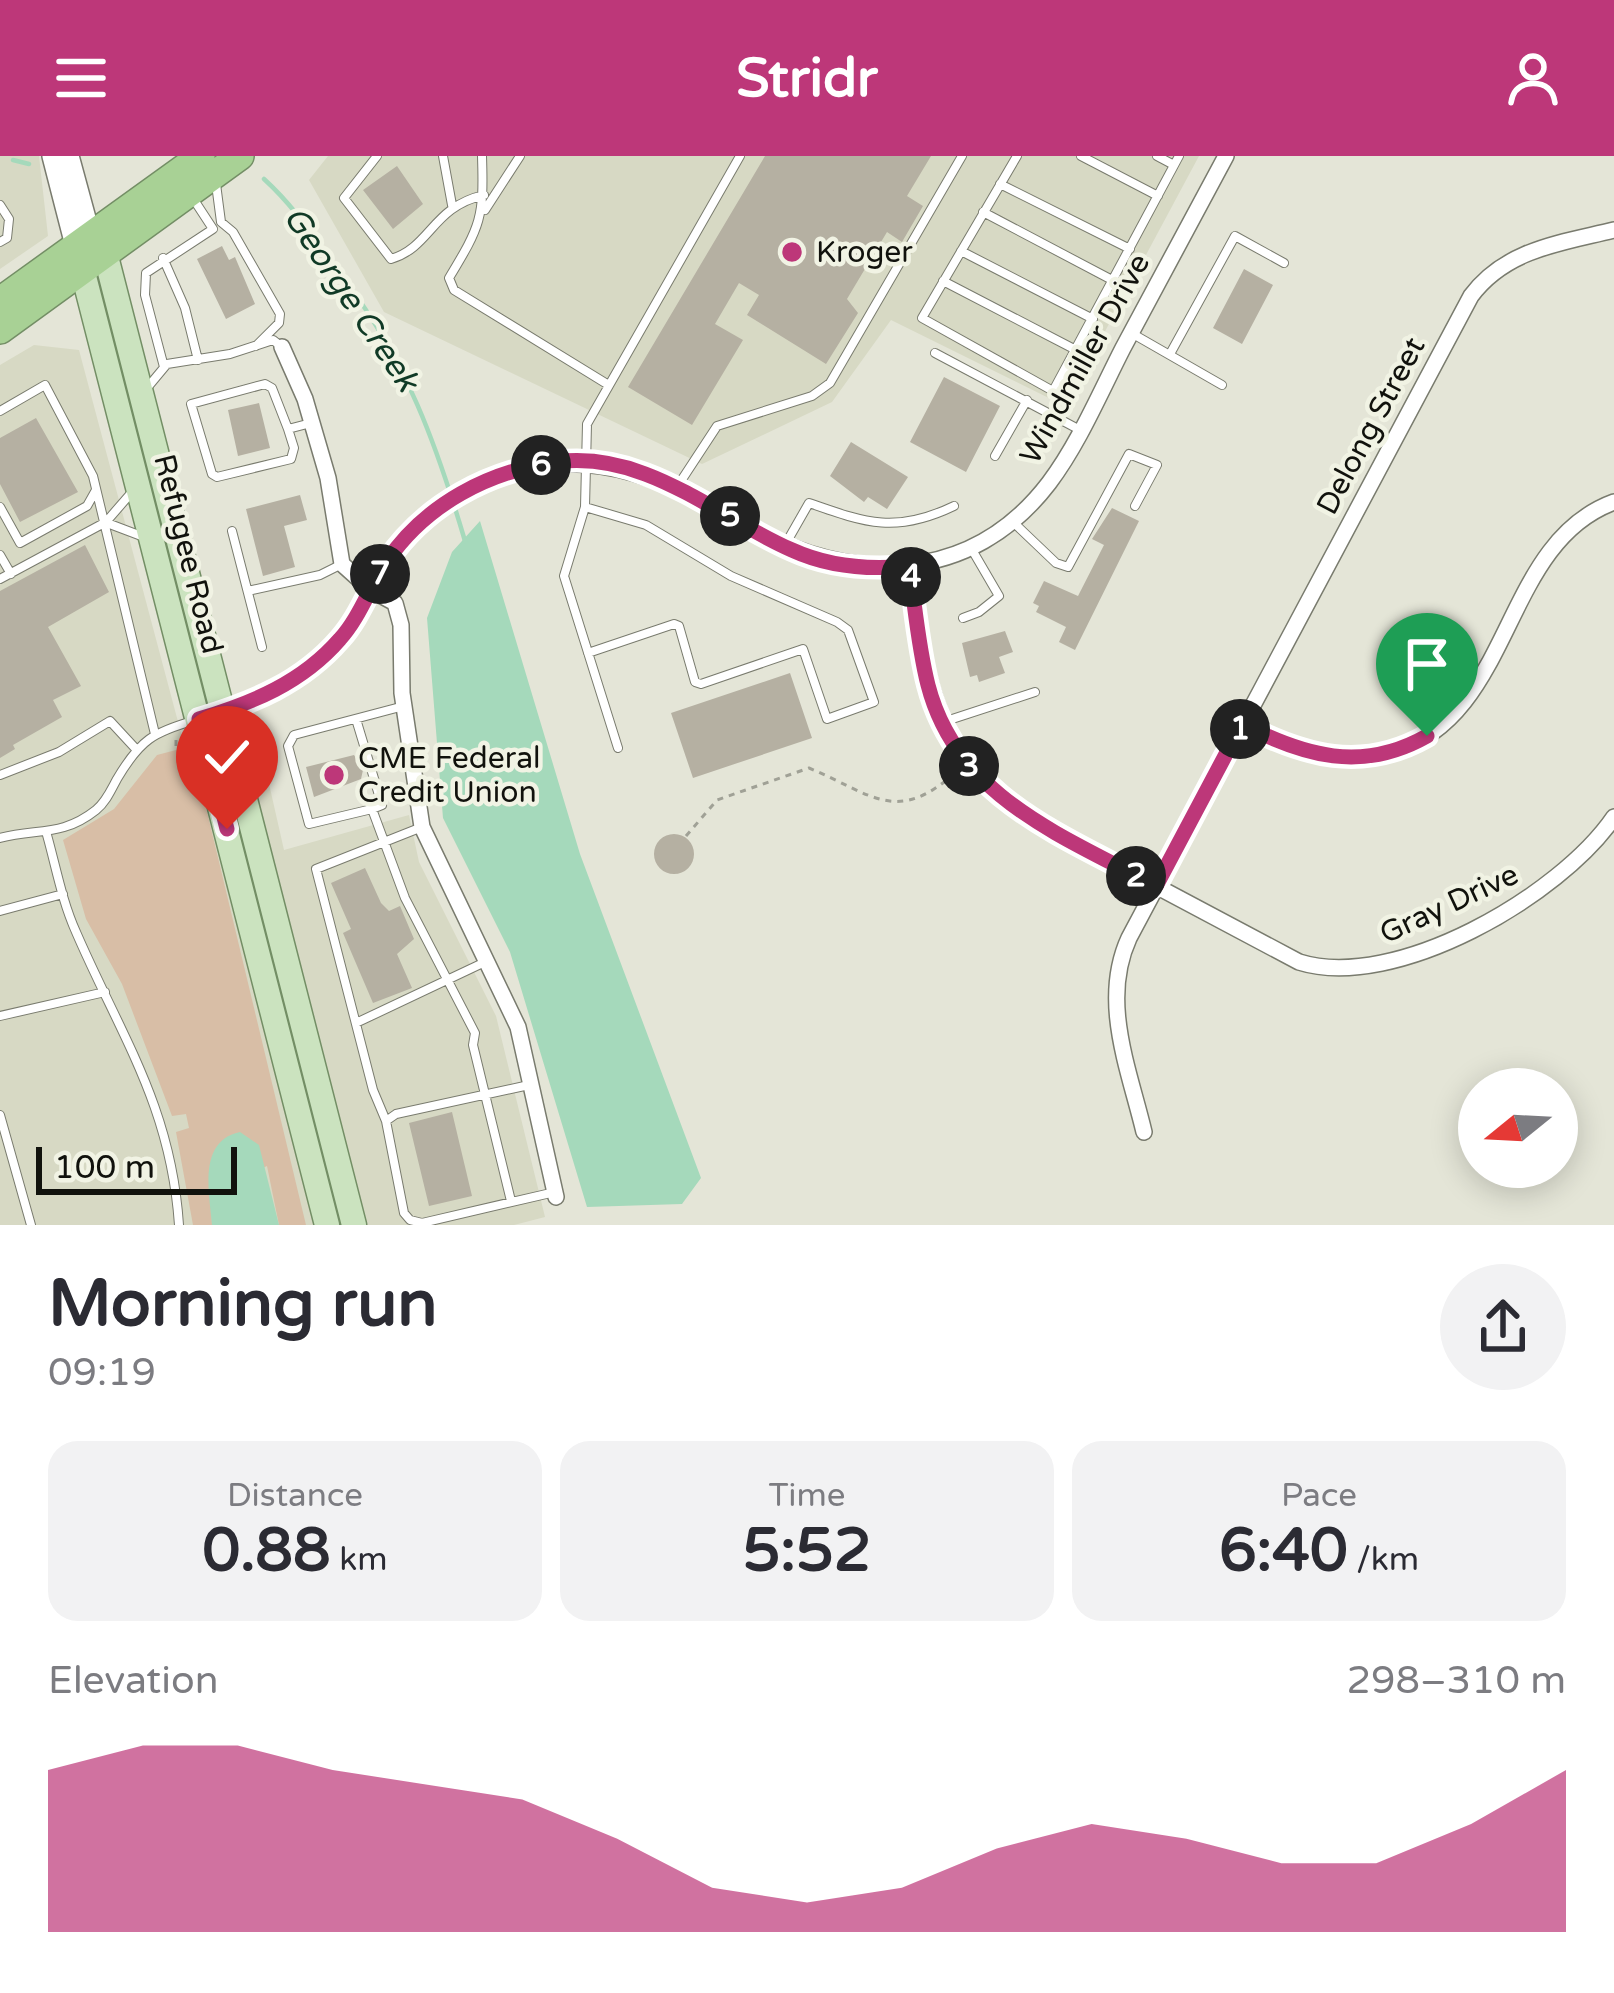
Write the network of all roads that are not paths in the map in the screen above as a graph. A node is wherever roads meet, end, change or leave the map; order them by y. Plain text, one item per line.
1 (53, 156) edge
2 (68, 156) edge
3 (81, 156) edge
4 (239, 156) edge
5 (377, 156) edge
6 (443, 156) edge
7 (482, 156) edge
8 (520, 156) edge
9 (740, 156) edge
10 (962, 156) edge
11 (1017, 156) edge
12 (1081, 156) edge
13 (1156, 156) edge
14 (1226, 156) edge
15 (1177, 160) edge
16 (209, 165) edge
17 (1000, 184) junction
18 (484, 195) junction
19 (1158, 196) junction
20 (182, 199) junction
21 (0, 205) edge
22 (452, 205) junction
23 (483, 212) junction
24 (982, 212) junction
25 (1614, 230) edge
26 (0, 242) edge
27 (1130, 249) junction
28 (91, 250) junction
29 (961, 250) junction
30 (164, 258) junction
31 (1284, 262) dead end
32 (943, 281) junction
33 (1114, 281) junction
34 (0, 301) edge
35 (1094, 319) junction
36 (0, 330) edge
37 (1131, 334) junction
38 (256, 346) junction
39 (282, 347) joint
40 (1076, 350) junction
41 (935, 353) dead end
42 (1170, 355) junction
43 (198, 360) junction
44 (164, 368) junction
45 (607, 384) junction
46 (1222, 386) dead end
47 (142, 394) junction
48 (1027, 400) junction
49 (0, 411) edge
50 (312, 423) junction
51 (288, 429) junction
52 (1080, 430) junction
53 (995, 456) dead end
54 (587, 462) junction
55 (140, 484) junction
56 (677, 488) junction
57 (96, 489) junction
58 (167, 489) junction
59 (1614, 502) edge
60 (0, 506) edge
61 (954, 506) dead end
62 (1135, 506) dead end
63 (585, 507) junction
64 (1012, 521) junction
65 (106, 523) junction
66 (232, 531) dead end
67 (29, 538) junction
68 (155, 540) junction
69 (784, 546) junction
70 (970, 547) junction
71 (0, 555) edge
72 (39, 558) junction
73 (342, 564) junction
74 (909, 566) junction
75 (11, 574) junction
76 (0, 580) edge
77 (371, 590) junction
78 (248, 591) junction
79 (963, 618) dead end
80 (262, 647) dead end
81 (588, 653) junction
82 (1035, 692) dead end
83 (404, 706) junction
84 (212, 715) junction
85 (356, 719) junction
86 (942, 723) junction
87 (1242, 724) junction
88 (154, 734) junction
89 (135, 748) junction
90 (618, 748) dead end
91 (0, 775) edge
92 (377, 807) junction
93 (1614, 817) edge
94 (422, 827) junction
95 (47, 835) junction
96 (0, 838) edge
97 (381, 840) junction
98 (1156, 886) junction
99 (63, 894) junction
100 (0, 910) edge
101 (487, 962) junction
102 (449, 982) junction
103 (105, 992) junction
104 (0, 1016) edge
105 (356, 1023) junction
106 (529, 1085) junction
107 (486, 1095) junction
108 (0, 1115) edge
109 (386, 1120) junction
110 (1144, 1132) dead end
111 (556, 1195) joint
112 (511, 1202) junction
113 (31, 1225) edge
114 (179, 1225) edge
115 (326, 1225) edge
116 (354, 1225) edge

1 - 28 main road, Refugee Road
2 - 28 main road, Refugee Road
3 - 28 main road, Refugee Road
4 - 16 highway
5 - 22 lane
6 - 22 lane
7 - 18 lane
8 - 23 lane
9 - 45 lane
10 - 56 lane
11 - 17 lane
12 - 19 lane
13 - 15 lane
14 - 37 street, Windmiller Drive
15 - 19 lane
16 - 20 highway
16 - 28 highway
16 - 38 lane
17 - 24 lane
17 - 27 lane
18 - 22 lane
18 - 23 lane
19 - 27 lane
20 - 28 highway
20 - 30 lane
21 - 26 lane
23 - 45 lane
24 - 29 lane
24 - 33 lane
25 - 87 street, Delong Street
27 - 33 lane
28 - 34 highway
28 - 36 highway
28 - 47 main road, Refugee Road
28 - 55 main road, Refugee Road
28 - 58 main road, Refugee Road
29 - 32 lane
29 - 35 lane
30 - 43 lane
30 - 44 lane
31 - 42 lane
32 - 40 lane
32 - 40 lane
33 - 35 lane
35 - 40 lane
37 - 42 lane
37 - 52 street, Windmiller Drive
38 - 39 lane
38 - 43 lane
39 - 50 street
41 - 48 lane
42 - 46 lane
43 - 44 lane
44 - 47 lane
45 - 54 lane
47 - 58 main road, Refugee Road
48 - 52 lane
48 - 53 lane
49 - 57 lane
50 - 51 lane
50 - 73 street
51 - 51 lane
52 - 64 street, Windmiller Drive
54 - 56 street, Windmiller Drive
54 - 63 lane
54 - 77 street, Windmiller Drive
55 - 65 lane
55 - 68 main road, Refugee Road
56 - 69 street, Windmiller Drive
57 - 65 lane
57 - 67 lane
58 - 84 main road, Refugee Road
59 - 87 street
60 - 67 lane
61 - 69 lane
62 - 64 lane
63 - 81 lane
63 - 81 lane
64 - 70 street, Windmiller Drive
65 - 68 lane
65 - 72 lane
65 - 88 lane
66 - 78 lane
67 - 72 lane
68 - 84 main road, Refugee Road
69 - 74 street, Windmiller Drive
70 - 74 street, Windmiller Drive
70 - 79 lane
71 - 75 lane
72 - 75 lane
73 - 77 street
73 - 78 lane
74 - 86 street, Gray Drive
75 - 76 lane
77 - 83 street
77 - 84 street, Windmiller Drive
78 - 80 lane
81 - 90 lane
82 - 86 lane
83 - 85 lane
83 - 94 street
84 - 88 lane
84 - 115 main road, Refugee Road
84 - 116 main road, Refugee Road
85 - 92 lane
85 - 92 lane
86 - 98 street, Gray Drive
87 - 98 street, Delong Street
88 - 89 lane
89 - 91 lane
89 - 95 lane
92 - 97 lane
93 - 98 street, Gray Drive
94 - 97 lane
94 - 101 street
95 - 96 lane
95 - 99 lane
97 - 102 lane
97 - 105 lane
98 - 110 street
99 - 100 lane
99 - 103 lane
101 - 102 lane
101 - 106 street
102 - 105 lane
102 - 107 lane
103 - 104 lane
103 - 114 lane
105 - 109 lane
106 - 107 lane
106 - 111 street
107 - 109 lane
107 - 112 lane
108 - 113 lane
109 - 112 lane
111 - 112 lane

